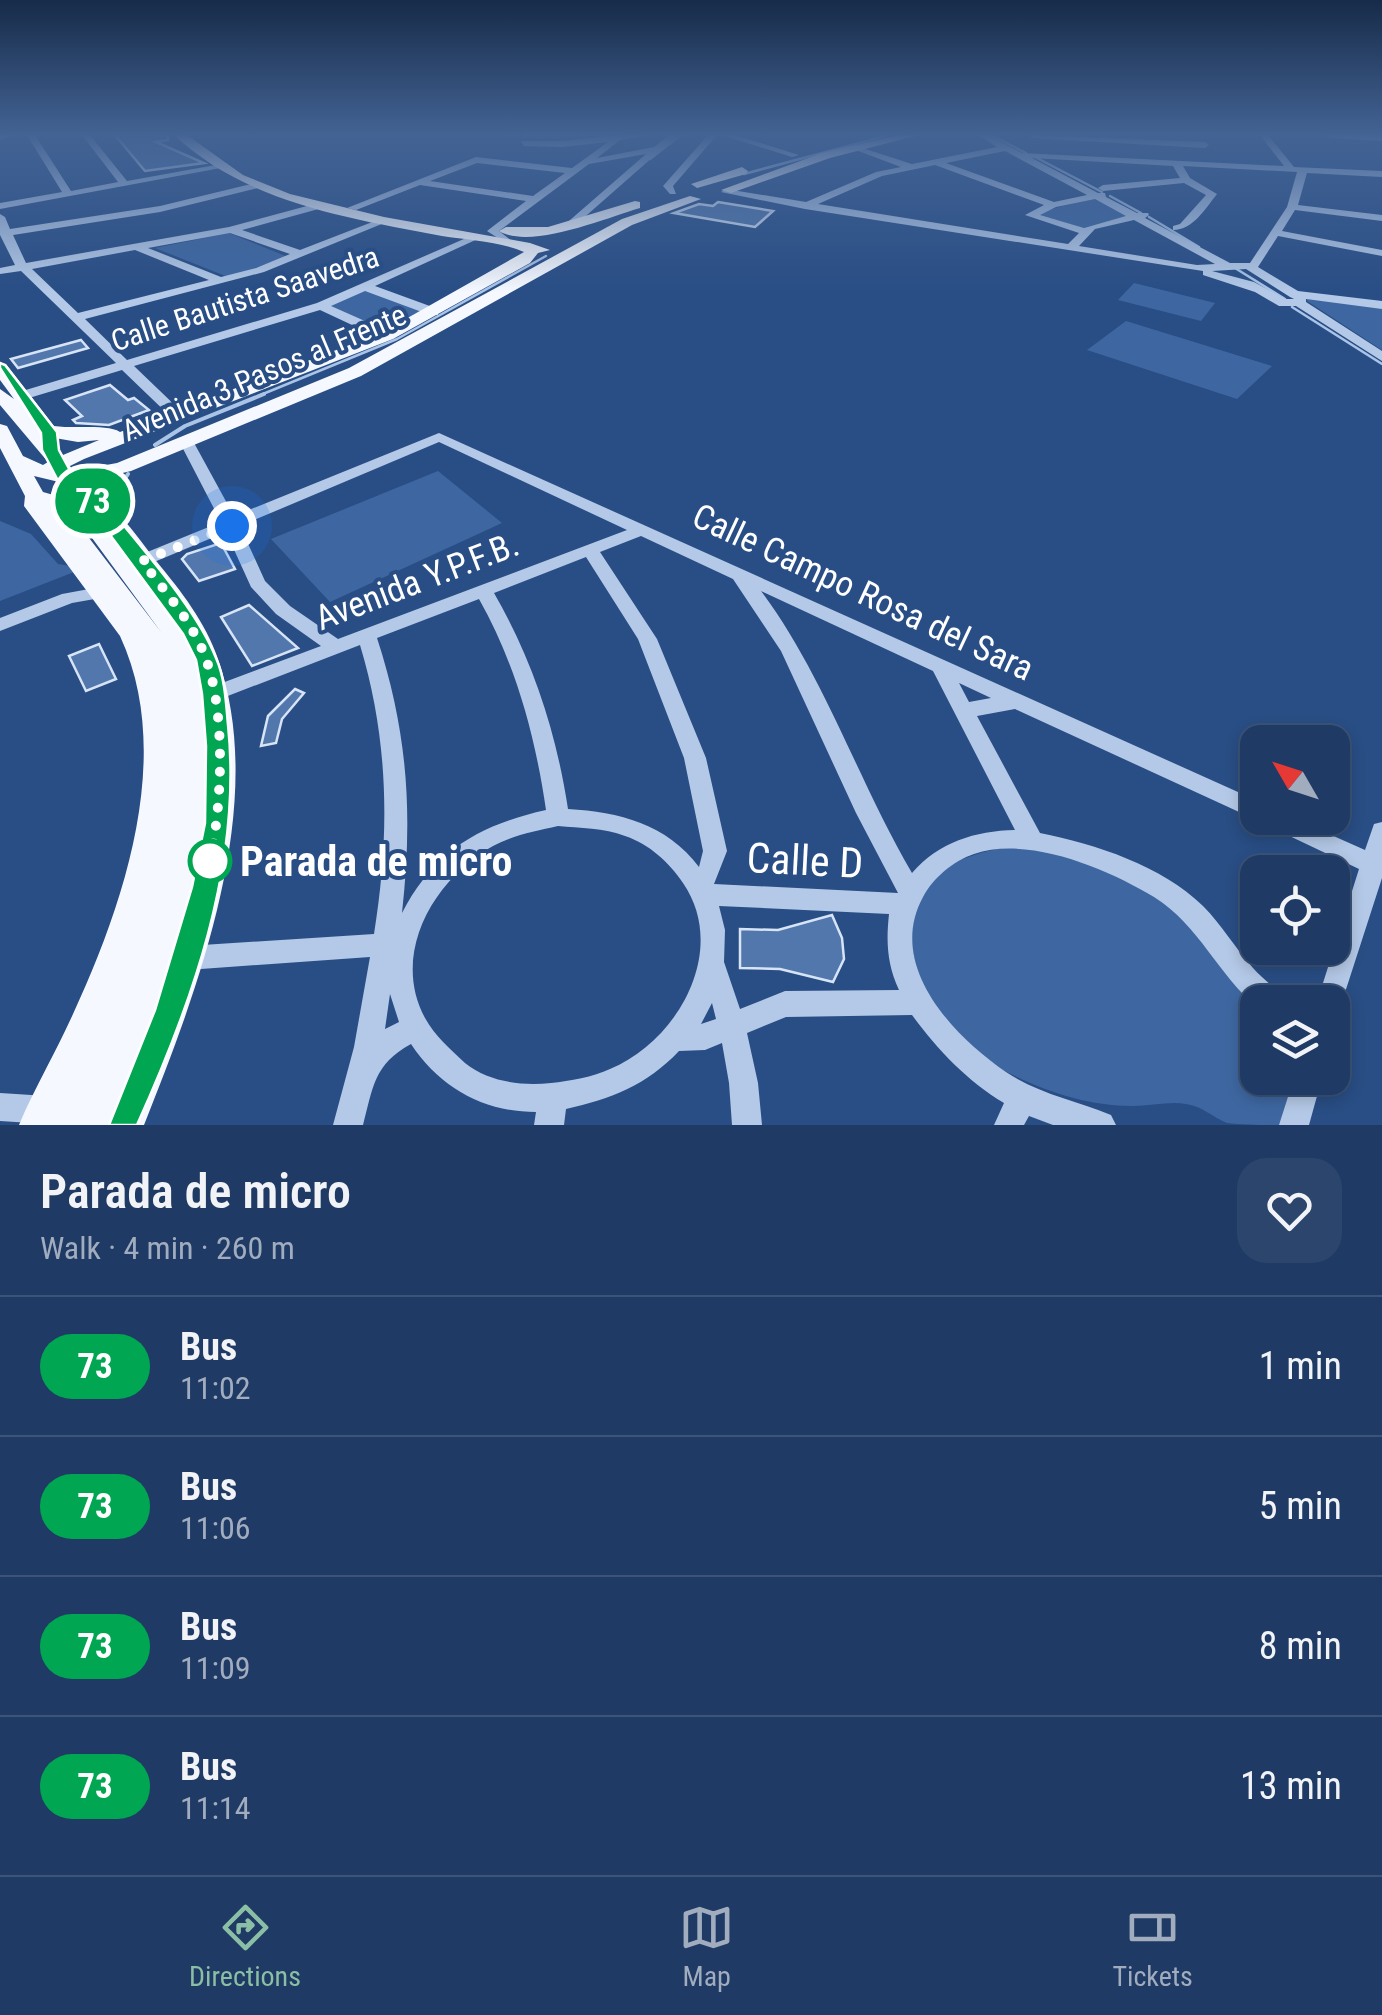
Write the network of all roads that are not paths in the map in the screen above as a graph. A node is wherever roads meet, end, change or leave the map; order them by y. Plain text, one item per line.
1 (63, 188) edge
2 (89, 188) edge
3 (96, 188) edge
4 (250, 188) edge
5 (261, 188) edge
6 (274, 188) edge
7 (406, 188) edge
8 (456, 188) edge
9 (554, 188) edge
10 (607, 188) edge
11 (674, 188) edge
12 (698, 188) edge
13 (732, 188) edge
14 (843, 188) edge
15 (1006, 188) edge
16 (1095, 188) edge
17 (1097, 188) edge
18 (1135, 188) edge
19 (1200, 188) edge
20 (1294, 188) edge
21 (687, 191) junction
22 (66, 192) junction
23 (1105, 192) junction
24 (722, 193) junction
25 (291, 196) junction
26 (537, 200) junction
27 (0, 205) edge
28 (1053, 205) junction
29 (318, 206) junction
30 (805, 206) junction
31 (1292, 207) junction
32 (352, 208) junction
33 (1146, 215) junction
34 (0, 217) edge
35 (1382, 218) edge
36 (384, 221) junction
37 (1177, 228) junction
38 (556, 229) junction
39 (230, 230) junction
40 (1083, 230) junction
41 (492, 231) junction
42 (4, 233) junction
43 (1277, 233) junction
44 (477, 236) junction
45 (508, 241) junction
46 (580, 243) junction
47 (529, 246) junction
48 (138, 248) junction
49 (1070, 248) junction
50 (1382, 253) edge
51 (300, 254) junction
52 (1229, 265) junction
53 (21, 266) junction
54 (1252, 268) junction
55 (0, 271) edge
56 (223, 281) junction
57 (368, 288) junction
58 (1258, 289) junction
59 (1292, 300) junction
60 (1381, 301) edge
61 (321, 306) junction
62 (434, 312) junction
63 (75, 318) junction
64 (387, 336) junction
65 (1382, 357) edge
66 (123, 366) junction
67 (0, 368) edge
68 (1382, 371) edge
69 (0, 394) edge
70 (24, 395) junction
71 (174, 418) junction
72 (0, 432) edge
73 (186, 441) junction
74 (124, 467) junction
75 (56, 476) junction
76 (232, 526) junction
77 (644, 529) junction
78 (590, 550) junction
79 (142, 561) junction
80 (738, 572) junction
81 (92, 582) junction
82 (483, 590) junction
83 (801, 602) junction
84 (0, 614) edge
85 (774, 616) junction
86 (0, 625) edge
87 (366, 635) junction
88 (336, 647) junction
89 (940, 666) junction
90 (213, 694) junction
91 (1018, 701) junction
92 (966, 714) junction
93 (1240, 803) edge
94 (558, 817) junction
95 (1382, 830) edge
96 (713, 832) junction
97 (1309, 835) edge
98 (1032, 840) junction
99 (677, 856) junction
100 (1377, 866) edge
101 (701, 889) junction
102 (907, 898) junction
103 (394, 944) junction
104 (187, 958) junction
105 (712, 962) junction
106 (1251, 985) edge
107 (1336, 985) edge
108 (917, 1002) junction
109 (734, 1027) junction
110 (412, 1029) junction
111 (676, 1038) junction
112 (365, 1068) junction
113 (1303, 1095) edge
114 (1022, 1098) junction
115 (0, 1108) edge
116 (551, 1112) edge
117 (51, 1120) edge
118 (98, 1125) edge
119 (125, 1125) edge
120 (348, 1125) edge
121 (747, 1125) edge
122 (1009, 1125) edge
123 (1100, 1125) edge
124 (1294, 1125) edge

1 - 22 street
2 - 22 street
3 - 27 street
4 - 42 street
5 - 25 main road
6 - 25 main road
7 - 32 street
8 - 26 street
9 - 26 street
10 - 38 street
11 - 21 street
12 - 21 main road, Avenida 3 Pasos al Frente
13 - 24 main road
14 - 30 street
15 - 28 street
16 - 23 street
17 - 23 street
18 - 23 street
19 - 37 street
20 - 31 street
21 - 24 main road
21 - 38 main road, Avenida 3 Pasos al Frente
21 - 46 main road, Avenida 3 Pasos al Frente
22 - 27 street
23 - 28 street
23 - 33 street
24 - 30 street
24 - 58 street
25 - 29 main road
25 - 32 main road
26 - 41 street
28 - 40 street
29 - 36 main road
29 - 39 street
30 - 49 street
31 - 35 street
31 - 43 street
32 - 41 main road
33 - 37 street
33 - 40 street
33 - 52 street
34 - 42 street
36 - 44 main road
36 - 51 street
37 - 52 street
38 - 41 main road
38 - 46 main road
38 - 47 main road, Avenida 3 Pasos al Frente
39 - 48 street
39 - 51 street
40 - 49 street
41 - 45 street
42 - 53 street
43 - 50 street
43 - 54 street
44 - 45 main road
44 - 57 street, Calle Bautista Saavedra
45 - 47 main road
46 - 47 main road
46 - 73 main road, Avenida 3 Pasos al Frente
47 - 62 main road, Avenida 3 Pasos al Frente
48 - 53 street
48 - 56 street
49 - 52 street
51 - 56 street
52 - 54 street
52 - 58 street
53 - 55 street
53 - 63 street
54 - 59 street
56 - 63 street
57 - 61 street, Calle Bautista Saavedra
57 - 62 street
58 - 59 street
59 - 60 street
59 - 65 street
59 - 68 street
61 - 64 street
61 - 66 street, Calle Bautista Saavedra
62 - 64 main road, Avenida 3 Pasos al Frente
63 - 66 street
64 - 71 main road, Avenida 3 Pasos al Frente
66 - 70 street, Calle Bautista Saavedra
66 - 71 street
67 - 70 main road
69 - 75 main road
70 - 75 main road
71 - 75 main road, Avenida 3 Pasos al Frente
71 - 75 main road
72 - 75 main road
73 - 74 main road, Avenida 3 Pasos al Frente
73 - 76 street
74 - 75 main road
74 - 75 main road, Avenida 3 Pasos al Frente
75 - 79 main road
75 - 81 main road
75 - 117 main road
75 - 118 main road
76 - 77 street, Calle Campo Rosa del Sara
76 - 79 street
76 - 88 street
77 - 78 street, Avenida Y.P.F.B.
77 - 80 street, Calle Campo Rosa del Sara
78 - 82 street, Avenida Y.P.F.B.
78 - 96 street
79 - 90 main road
80 - 83 street, Calle Campo Rosa del Sara
80 - 85 street
81 - 84 street
81 - 86 street
81 - 117 main road
82 - 87 street, Avenida Y.P.F.B.
82 - 94 street
83 - 85 street
83 - 89 street, Calle Campo Rosa del Sara
85 - 102 street
87 - 88 street, Avenida Y.P.F.B.
87 - 103 street
88 - 90 street, Avenida Y.P.F.B.
89 - 91 street, Calle Campo Rosa del Sara
89 - 92 street
90 - 104 main road
91 - 92 street
91 - 93 street, Calle Campo Rosa del Sara
92 - 98 street
94 - 99 street
94 - 103 street
95 - 100 street
96 - 99 street
96 - 101 street
97 - 100 street
98 - 102 street
98 - 106 street
99 - 101 street
100 - 107 street
101 - 102 street, Calle D
101 - 105 street
102 - 108 street
103 - 104 street
103 - 110 street
103 - 112 street
104 - 119 main road
105 - 109 street
105 - 111 street
108 - 109 street
108 - 114 street
109 - 111 street
109 - 121 street
110 - 112 street
110 - 116 street
111 - 116 street
112 - 120 street
113 - 124 street
114 - 122 street
114 - 123 street
115 - 117 street

